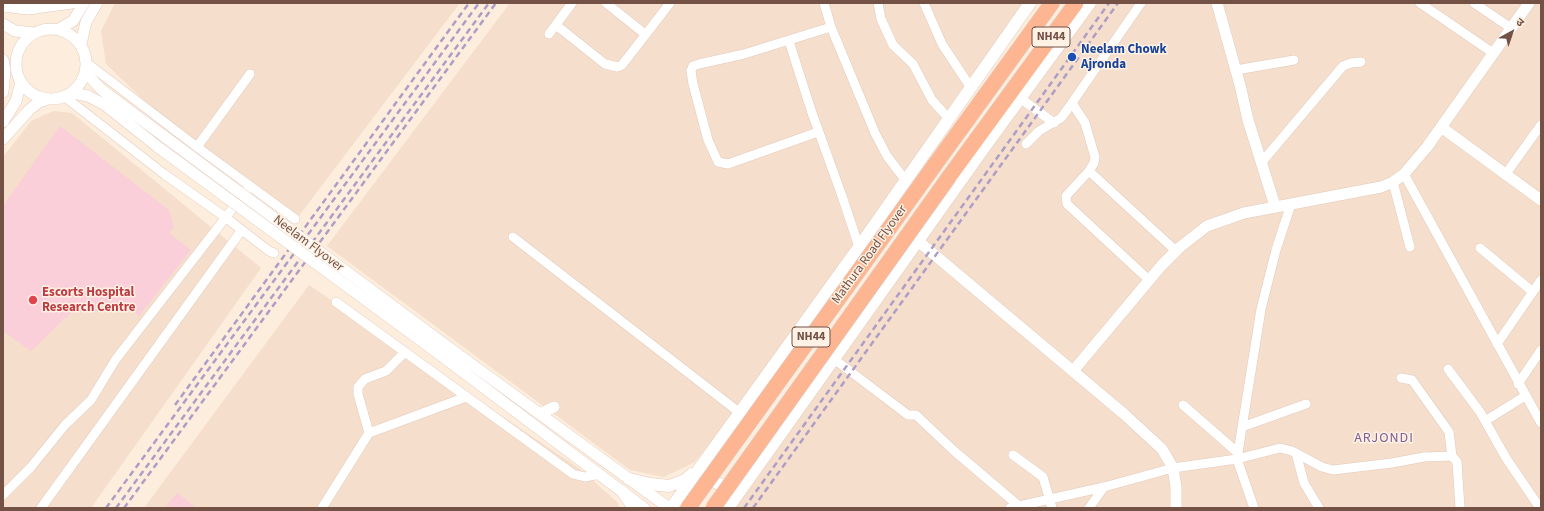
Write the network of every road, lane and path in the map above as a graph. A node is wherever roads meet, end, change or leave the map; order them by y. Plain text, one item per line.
1 (72, 3) edge
2 (84, 3) edge
3 (97, 3) edge
4 (572, 3) edge
5 (606, 3) edge
6 (670, 3) edge
7 (824, 3) edge
8 (878, 3) edge
9 (924, 3) edge
10 (1030, 3) edge
11 (1052, 3) edge
12 (1076, 3) edge
13 (1090, 3) edge
14 (1141, 3) edge
15 (1217, 3) edge
16 (1420, 3) edge
17 (1474, 3) edge
18 (1529, 3) edge
19 (41, 5) edge
20 (3, 6) edge
21 (3, 24) edge
22 (556, 25) junction
23 (831, 27) junction
24 (1511, 28) junction
25 (60, 30) junction
26 (34, 33) junction
27 (549, 34) dead end
28 (645, 34) junction
29 (789, 41) junction
30 (80, 44) junction
31 (3, 52) edge
32 (1493, 53) junction
33 (3, 60) edge
34 (1294, 60) dead end
35 (1361, 62) dead end
36 (16, 66) junction
37 (86, 68) junction
38 (1236, 70) junction
39 (1026, 72) junction
40 (250, 74) dead end
41 (21, 82) junction
42 (971, 88) junction
43 (3, 92) edge
44 (69, 95) junction
45 (1020, 98) junction
46 (45, 100) junction
47 (1072, 103) junction
48 (949, 119) junction
49 (3, 122) edge
50 (1054, 122) junction
51 (1541, 125) edge
52 (1441, 127) junction
53 (818, 132) junction
54 (3, 139) edge
55 (1026, 144) dead end
56 (986, 145) junction
57 (197, 147) junction
58 (1261, 163) junction
59 (1089, 171) junction
60 (1404, 174) junction
61 (1505, 175) junction
62 (906, 181) junction
63 (1393, 182) junction
64 (250, 186) junction
65 (1541, 200) edge
66 (1291, 204) junction
67 (1275, 206) junction
68 (225, 217) junction
69 (295, 219) dead end
70 (241, 231) junction
71 (513, 236) dead end
72 (918, 241) junction
73 (859, 248) junction
74 (1410, 248) dead end
75 (1480, 248) dead end
76 (1176, 251) junction
77 (274, 253) dead end
78 (1149, 280) junction
79 (1541, 280) edge
80 (1533, 292) junction
81 (336, 302) dead end
82 (1497, 344) junction
83 (1541, 350) edge
84 (405, 352) junction
85 (449, 354) junction
86 (834, 359) junction
87 (1448, 369) dead end
88 (1073, 371) junction
89 (1401, 378) dead end
90 (1518, 384) junction
91 (1525, 396) junction
92 (466, 397) junction
93 (1306, 404) dead end
94 (1182, 405) dead end
95 (554, 408) dead end
96 (540, 414) junction
97 (740, 414) junction
98 (1485, 421) junction
99 (1541, 423) edge
100 (1242, 427) junction
101 (369, 432) junction
102 (1296, 453) junction
103 (1013, 455) dead end
104 (1238, 456) junction
105 (1452, 456) junction
106 (702, 466) junction
107 (1173, 468) junction
108 (600, 474) junction
109 (629, 479) junction
110 (742, 488) junction
111 (1104, 488) junction
112 (622, 491) junction
113 (3, 495) edge
114 (1050, 498) junction
115 (1020, 506) junction
116 (41, 508) edge
117 (322, 508) edge
118 (634, 508) edge
119 (644, 508) edge
120 (670, 508) edge
121 (688, 508) edge
122 (713, 508) edge
123 (728, 508) edge
124 (1010, 508) edge
125 (1052, 508) edge
126 (1089, 508) edge
127 (1176, 508) edge
128 (1254, 508) edge
129 (1319, 508) edge
130 (1460, 508) edge
131 (1540, 508) edge

1 - 19 street
2 - 25 street
3 - 30 street
4 - 22 street
5 - 28 street
6 - 28 street
7 - 23 street
8 - 48 street
9 - 42 street
10 - 42 main road
11 - 121 highway, Mathura Road Flyover / NH44, bridge
12 - 39 highway, NH44
13 - 45 main road
14 - 47 street
15 - 38 street
16 - 32 street
17 - 24 street
18 - 24 street
19 - 20 street
21 - 26 street
22 - 27 street
22 - 28 street
23 - 29 street
23 - 62 street
24 - 32 street
25 - 26 street
25 - 30 street
26 - 36 street
29 - 53 street
29 - 53 street
30 - 37 street
31 - 36 street
32 - 52 street
33 - 43 street
34 - 38 street
35 - 58 street
36 - 41 street
37 - 44 street
37 - 57 street
37 - 85 street, Neelam Flyover, bridge
38 - 58 street
39 - 56 highway
39 - 122 highway, Mathura Road Flyover / NH44, bridge
40 - 57 street
41 - 46 street
41 - 49 street
42 - 48 main road
44 - 46 street
44 - 68 street
44 - 85 street, Neelam Flyover, bridge
45 - 50 street
45 - 56 main road
46 - 54 street
47 - 50 street
47 - 59 street
48 - 62 main road
50 - 55 street
51 - 61 street
52 - 60 street
52 - 61 street
53 - 73 street
56 - 72 main road
57 - 64 street
58 - 67 street
59 - 76 street
59 - 78 street
60 - 63 street
60 - 82 street
61 - 65 street
62 - 73 main road
63 - 66 street
63 - 74 street
64 - 68 street
64 - 69 street
66 - 67 street
66 - 100 street
67 - 76 street
68 - 70 street
68 - 113 street
70 - 77 street
70 - 116 street
71 - 97 street
72 - 86 main road
72 - 88 street
73 - 97 main road
75 - 80 street
76 - 78 street
78 - 88 street
79 - 80 street
80 - 82 street
81 - 84 street
82 - 90 street
83 - 90 street
84 - 92 street
84 - 101 street
85 - 96 street
85 - 108 street
86 - 110 main road
86 - 115 street
87 - 98 street
88 - 107 street
89 - 105 street
90 - 91 street
91 - 98 street
91 - 99 street
92 - 101 street
92 - 108 street
93 - 100 street
94 - 104 street
95 - 96 street
96 - 109 street
97 - 106 main road
98 - 131 street
100 - 104 street
101 - 117 street
102 - 104 street
102 - 105 street
102 - 129 street
103 - 114 street
104 - 107 street
104 - 128 street
105 - 130 street
106 - 109 main road
106 - 110 main road
106 - 120 main road
107 - 111 street
107 - 127 street
108 - 112 street
109 - 120 street
110 - 123 main road
111 - 114 street
111 - 126 street
112 - 118 main road
112 - 119 street
114 - 115 street
114 - 125 street
115 - 124 street

